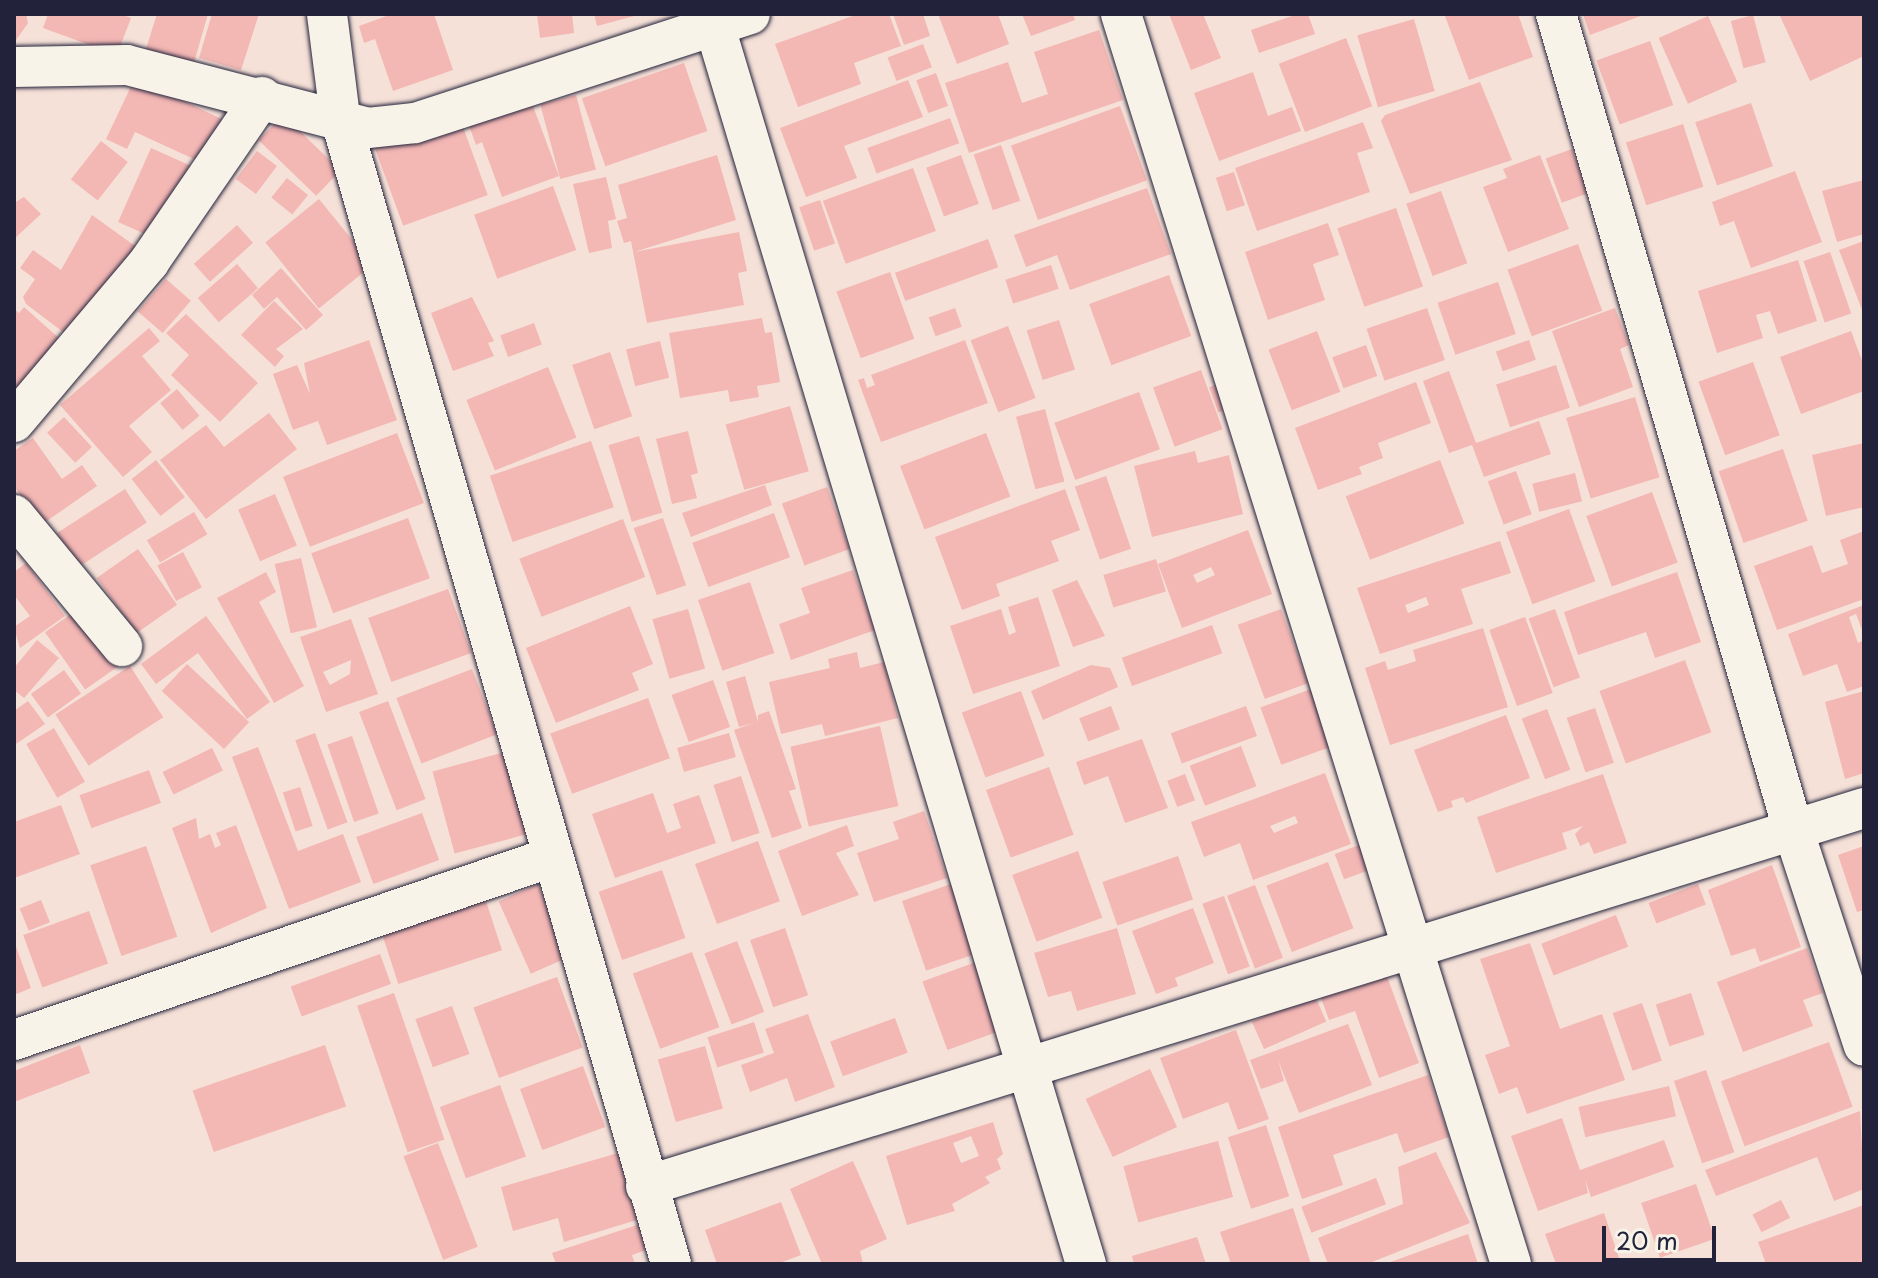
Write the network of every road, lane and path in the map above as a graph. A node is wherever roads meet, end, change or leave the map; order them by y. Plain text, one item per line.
1 (327, 14) edge
2 (750, 14) edge
3 (1121, 14) edge
4 (1556, 14) edge
5 (712, 20) edge
6 (14, 67) edge
7 (262, 97) junction
8 (340, 117) junction
9 (14, 422) edge
10 (19, 533) edge
11 (122, 646) dead end
12 (1864, 808) edge
13 (1792, 826) junction
14 (552, 857) junction
15 (1410, 946) junction
16 (14, 1040) edge
17 (1864, 1046) edge
18 (1025, 1067) junction
19 (646, 1186) junction
20 (671, 1264) edge
21 (1086, 1264) edge
22 (1511, 1264) edge

1 - 8 street
2 - 5 street
3 - 15 street
4 - 13 street
5 - 8 street
5 - 18 street
6 - 7 street
7 - 8 street
7 - 9 street
8 - 14 street
10 - 11 street
12 - 13 street
13 - 15 street
13 - 17 street
14 - 16 street
14 - 19 street
15 - 18 street
15 - 22 street
18 - 19 street
18 - 21 street
19 - 20 street

